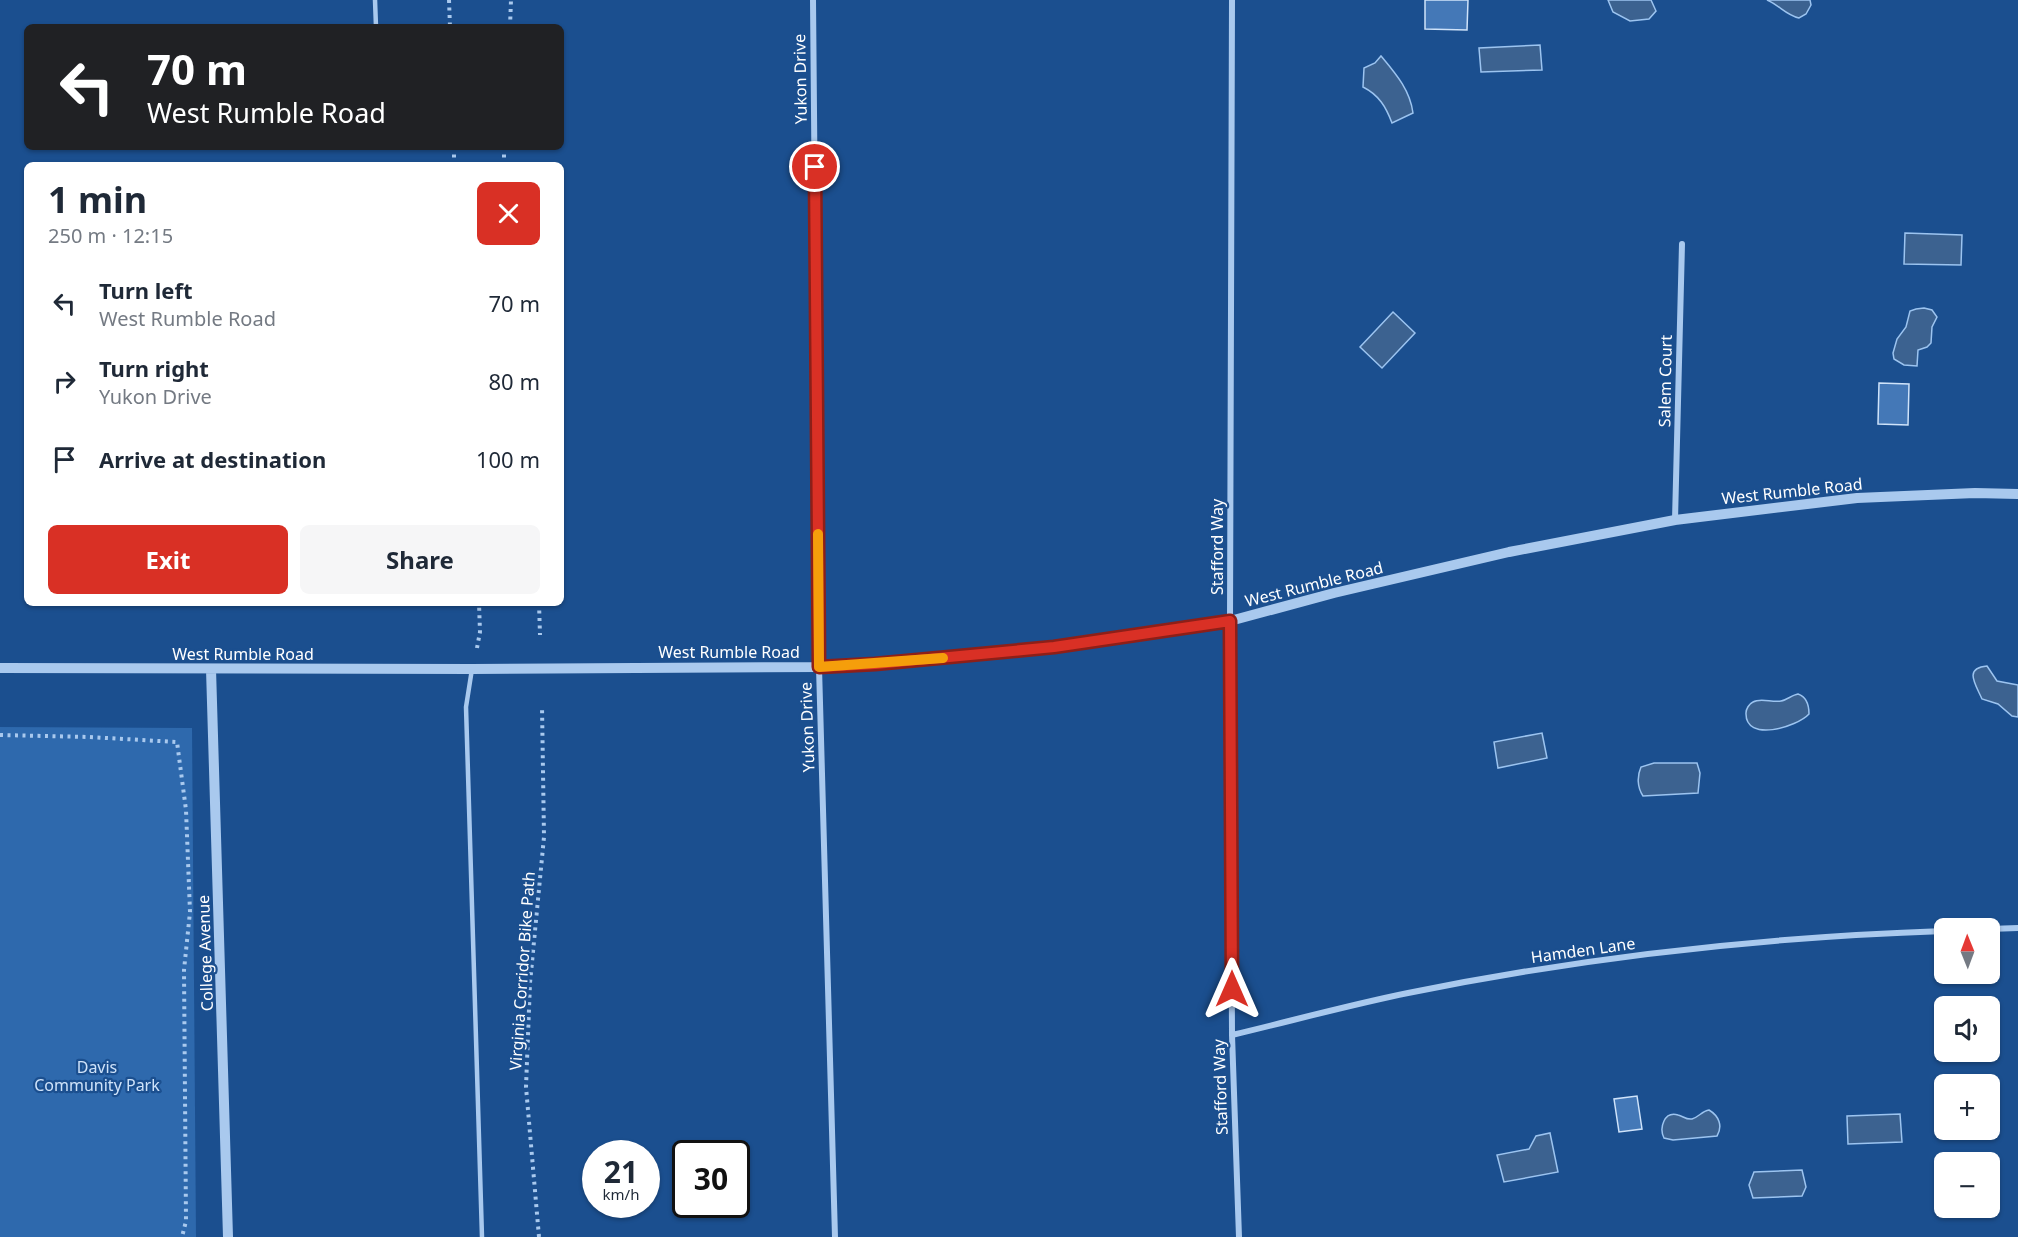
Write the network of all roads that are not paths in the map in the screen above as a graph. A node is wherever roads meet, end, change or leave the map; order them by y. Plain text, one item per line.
1 (375, 0) edge
2 (813, 0) edge
3 (1232, 0) edge
4 (376, 24) edge
5 (1682, 244) dead end
6 (2018, 494) edge
7 (1676, 520) junction
8 (1230, 621) junction
9 (819, 667) junction
10 (0, 668) edge
11 (211, 669) junction
12 (472, 669) junction
13 (2018, 928) edge
14 (2000, 929) edge
15 (1934, 931) edge
16 (1232, 1035) junction
17 (228, 1237) edge
18 (482, 1237) edge
19 (835, 1237) edge
20 (1239, 1237) edge

1 - 4 lane
2 - 9 street, Yukon Drive
3 - 8 street, Stafford Way
5 - 7 street, Salem Court
6 - 7 street, West Rumble Road
7 - 8 street, West Rumble Road
8 - 9 street, West Rumble Road
8 - 16 street, Stafford Way
9 - 12 street, West Rumble Road
9 - 19 street, Yukon Drive
10 - 11 street, West Rumble Road
11 - 12 street, West Rumble Road
11 - 17 street, College Avenue
12 - 18 lane
13 - 14 street
15 - 16 street, Hamden Lane
16 - 20 street, Stafford Way

